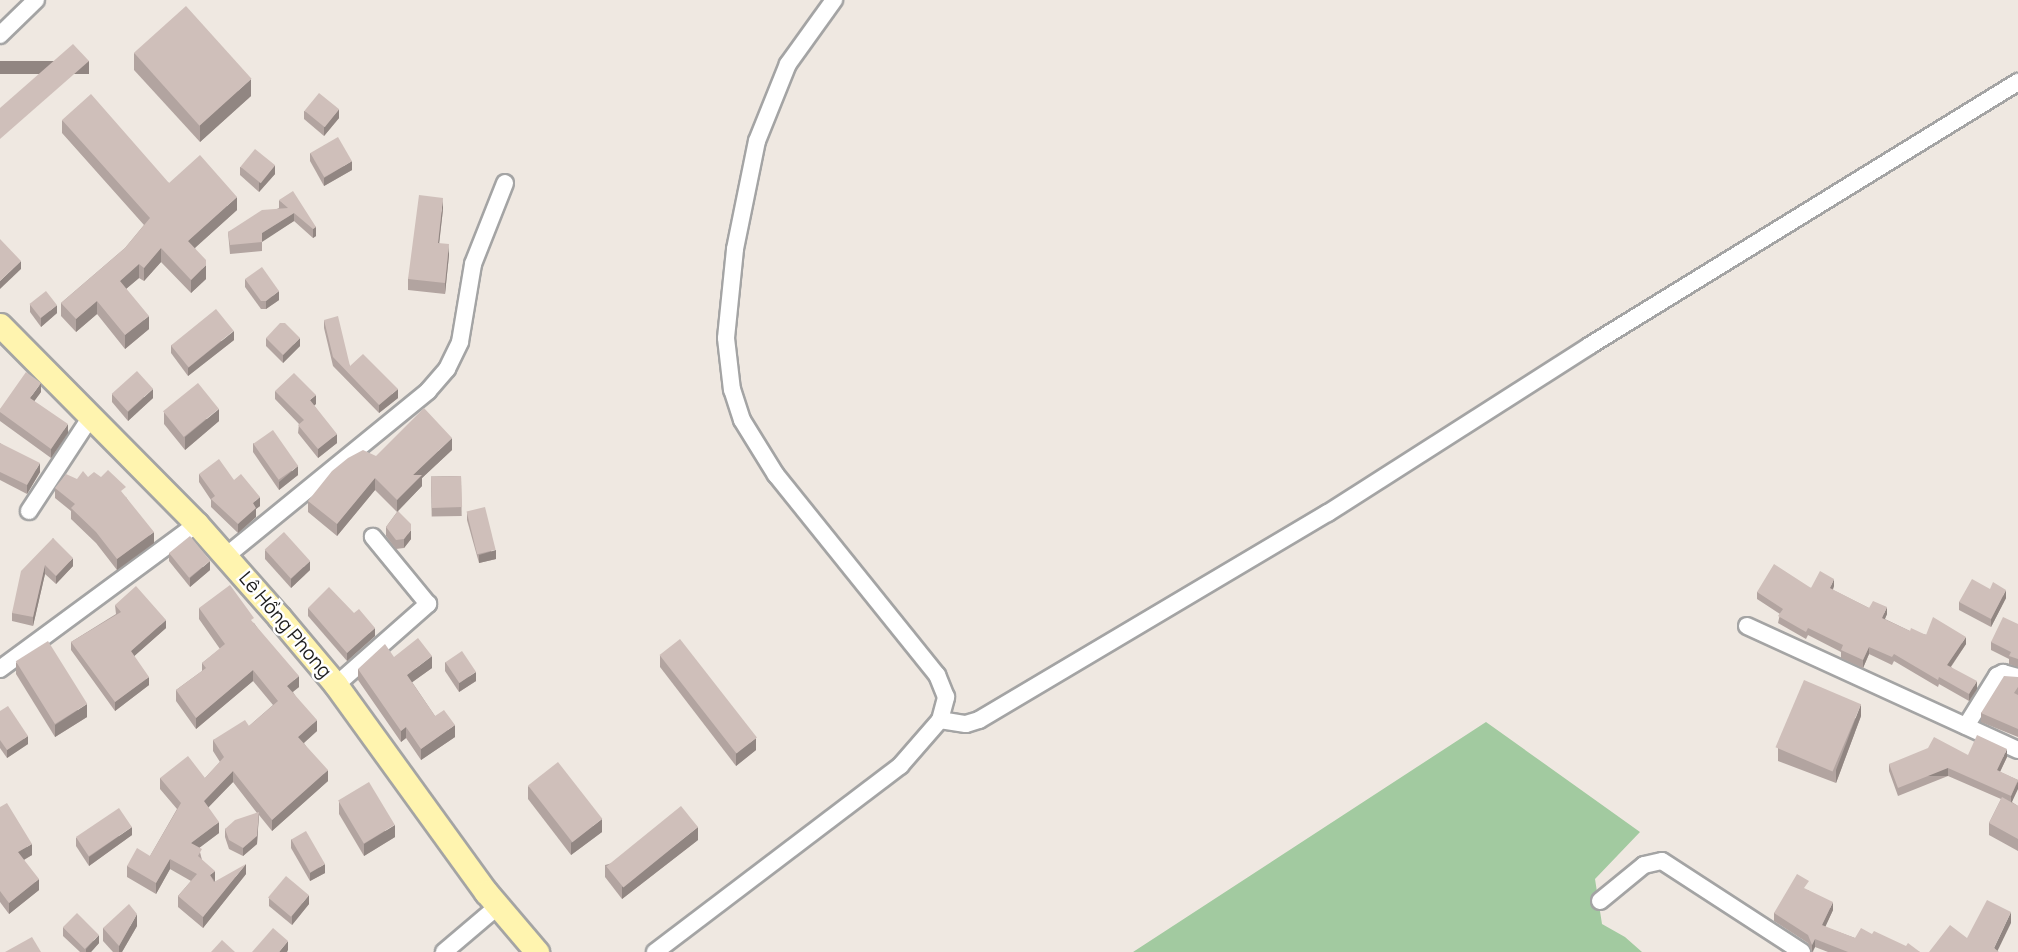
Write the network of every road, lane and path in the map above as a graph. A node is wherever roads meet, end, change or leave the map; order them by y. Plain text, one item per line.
1 (36, 0) edge
2 (834, 0) edge
3 (0, 35) edge
4 (2018, 82) edge
5 (505, 183) dead end
6 (0, 326) edge
7 (92, 415) junction
8 (29, 511) dead end
9 (197, 524) junction
10 (373, 537) dead end
11 (226, 556) junction
12 (1747, 626) dead end
13 (0, 669) edge
14 (2018, 677) edge
15 (336, 685) junction
16 (940, 720) junction
17 (1966, 726) junction
18 (2018, 750) edge
19 (1600, 901) dead end
20 (498, 906) junction
21 (444, 952) edge
22 (537, 952) edge
23 (655, 952) edge
24 (1802, 952) edge

1 - 3 street
2 - 16 street
4 - 16 street
5 - 11 street
6 - 7 street, Lê Hồng Phong
7 - 8 street
7 - 9 street, Lê Hồng Phong
9 - 11 street, Lê Hồng Phong
9 - 13 street
10 - 15 street
11 - 15 street, Lê Hồng Phong
12 - 17 street
14 - 17 street
15 - 20 street, Lê Hồng Phong
16 - 23 street
17 - 18 street
19 - 24 street
20 - 21 street
20 - 22 street, Lê Hồng Phong

